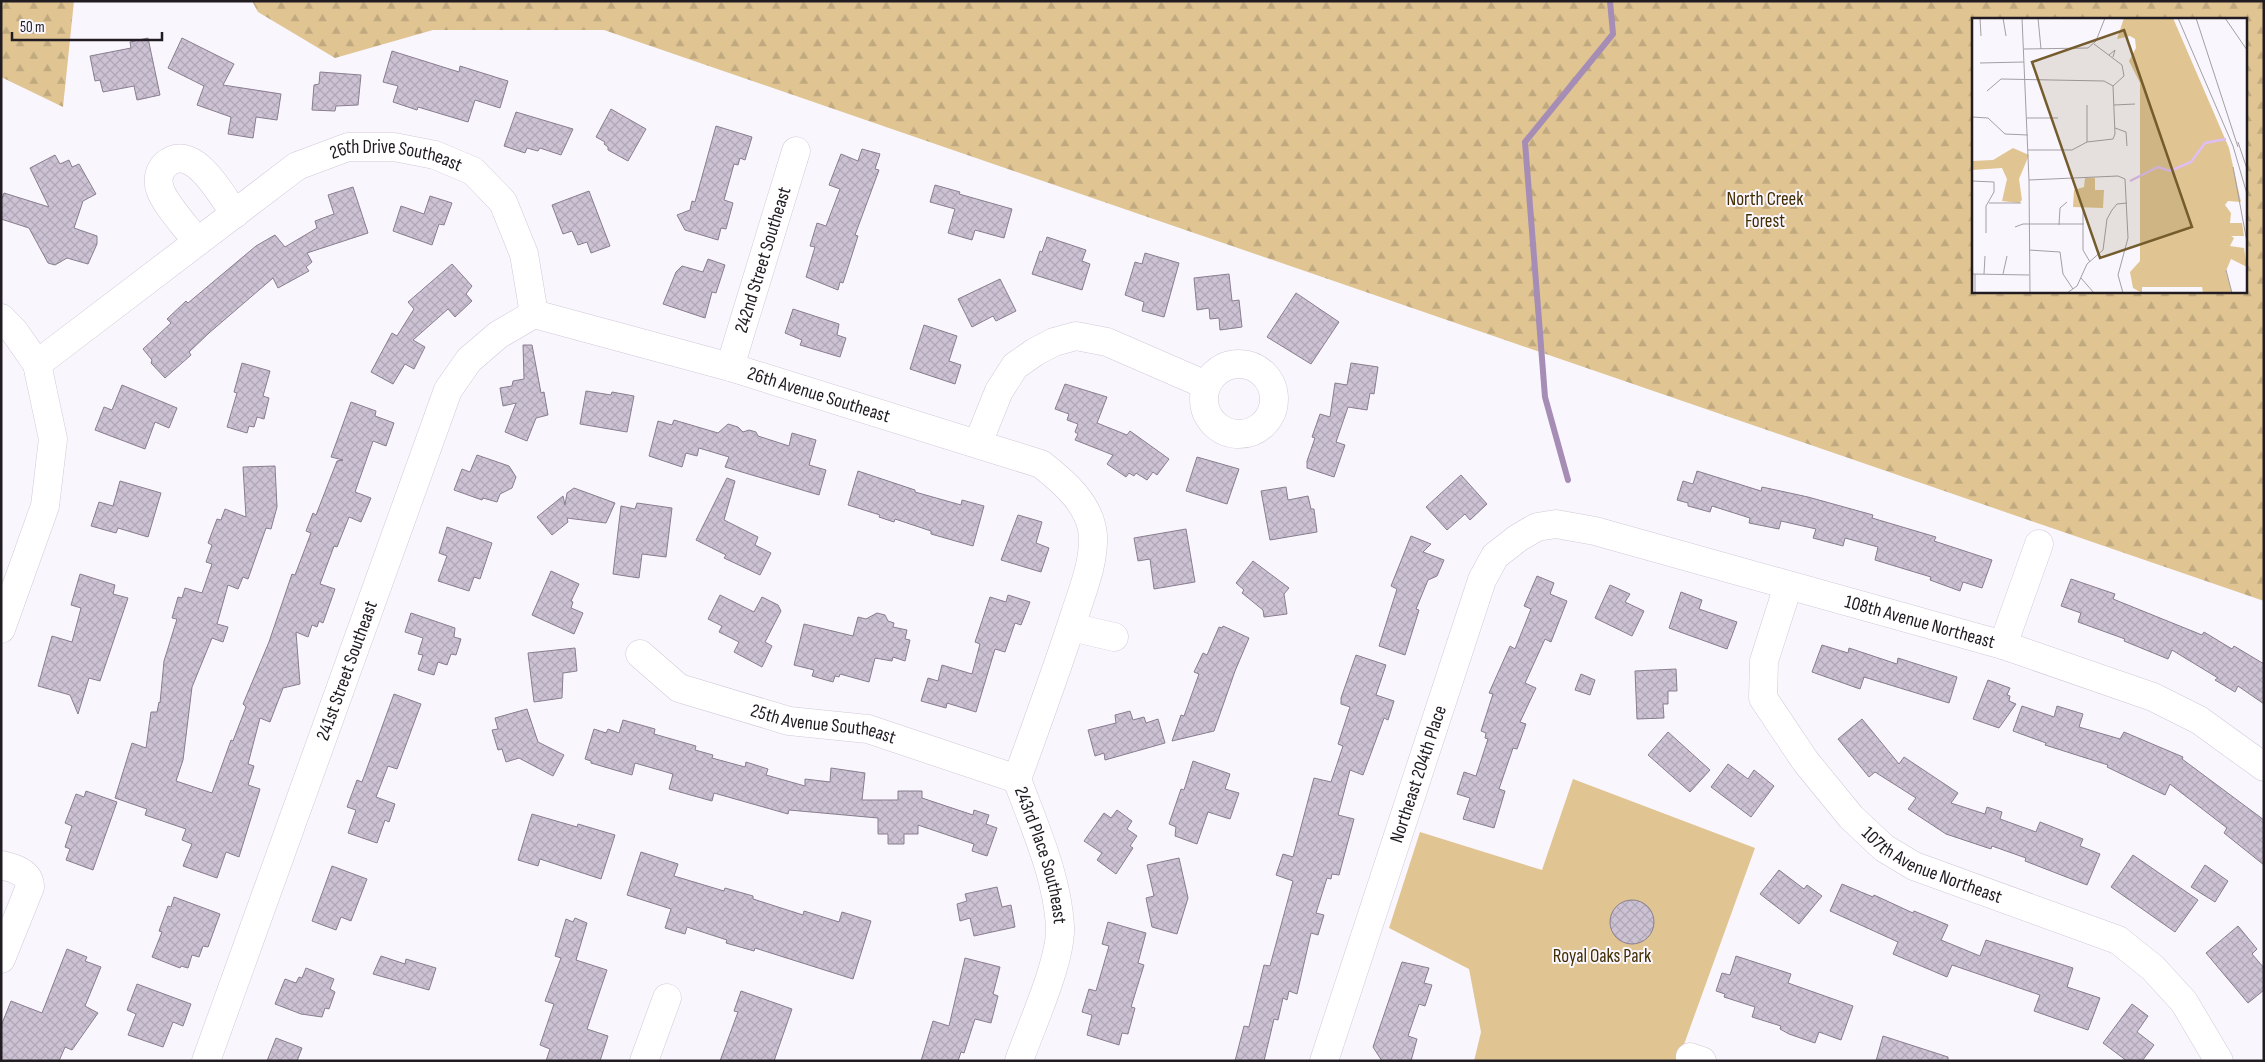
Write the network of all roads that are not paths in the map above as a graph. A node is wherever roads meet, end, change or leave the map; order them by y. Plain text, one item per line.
1 (796, 151) dead end
2 (235, 214) junction
3 (197, 242) junction
4 (534, 314) junction
5 (1, 318) edge
6 (37, 364) junction
7 (730, 367) junction
8 (1206, 385) dead end
9 (978, 443) junction
10 (1084, 509) joint
11 (1556, 524) joint
12 (2039, 544) dead end
13 (1788, 586) junction
14 (1071, 626) junction
15 (1, 629) edge
16 (1114, 638) dead end
17 (2003, 645) junction
18 (640, 654) dead end
19 (2264, 767) edge
20 (1017, 779) junction
21 (1, 865) edge
22 (1, 960) edge
23 (666, 998) dead end
24 (206, 1061) edge
25 (644, 1061) edge
26 (1019, 1061) edge
27 (1324, 1061) edge
28 (2219, 1061) edge

1 - 7 street, 242nd Street Southeast
2 - 3 street, 26th Drive Southeast
2 - 3 street
2 - 4 street, 26th Drive Southeast
3 - 6 street, 26th Drive Southeast
4 - 7 street, 26th Avenue Southeast
4 - 24 street, 241st Street Southeast
5 - 6 street
6 - 15 street
7 - 9 street, 26th Avenue Southeast
8 - 9 street
9 - 10 street, 26th Avenue Southeast
10 - 14 street, 243rd Place Southeast
11 - 13 street, 108th Avenue Northeast
11 - 27 street, Northeast 204th Place
12 - 17 street
13 - 17 street, 108th Avenue Northeast
13 - 28 street, 107th Avenue Northeast
14 - 16 street
14 - 20 street, 243rd Place Southeast
17 - 19 street, 108th Avenue Northeast
18 - 20 street, 25th Avenue Southeast
20 - 26 street, 243rd Place Southeast
21 - 22 street
23 - 25 street

